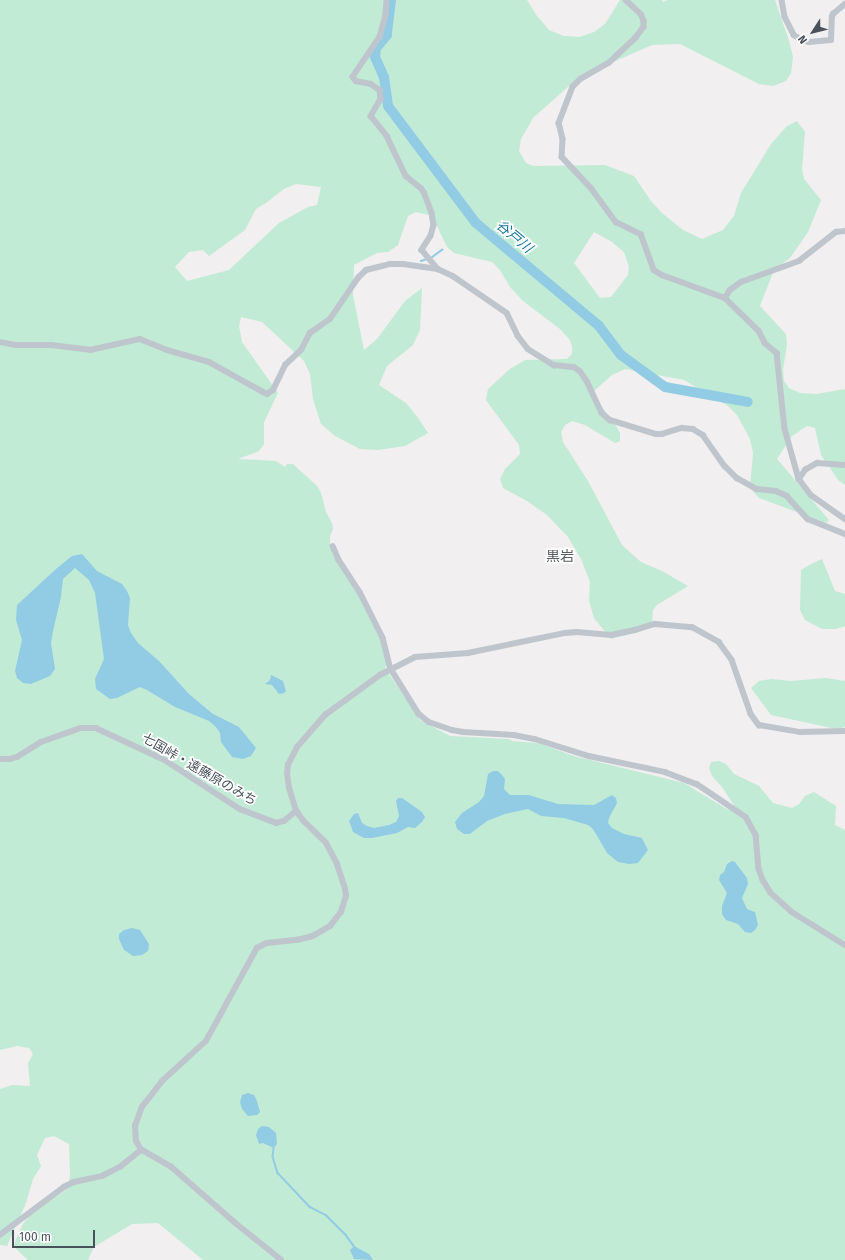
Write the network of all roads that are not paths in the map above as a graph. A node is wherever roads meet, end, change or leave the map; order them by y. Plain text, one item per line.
1 (386, 0) edge
2 (626, 0) edge
3 (776, 0) edge
4 (782, 3) edge
5 (845, 4) edge
6 (845, 231) edge
7 (437, 267) junction
8 (725, 298) junction
9 (0, 342) edge
10 (845, 465) edge
11 (799, 480) junction
12 (845, 519) edge
13 (845, 534) edge
14 (333, 546) dead end
15 (391, 669) junction
16 (845, 731) edge
17 (0, 760) edge
18 (296, 812) junction
19 (845, 945) edge
20 (141, 1150) junction
21 (0, 1235) edge
22 (281, 1260) edge

1 - 7 street
2 - 8 street
3 - 4 street
4 - 5 street
6 - 8 street
7 - 9 street
7 - 13 street
8 - 11 street
10 - 11 street
11 - 12 street
14 - 15 street
15 - 16 street
15 - 18 street
15 - 19 street
17 - 18 street, 七国峠・遠藤原のみち
18 - 20 street
20 - 21 street
20 - 22 street

